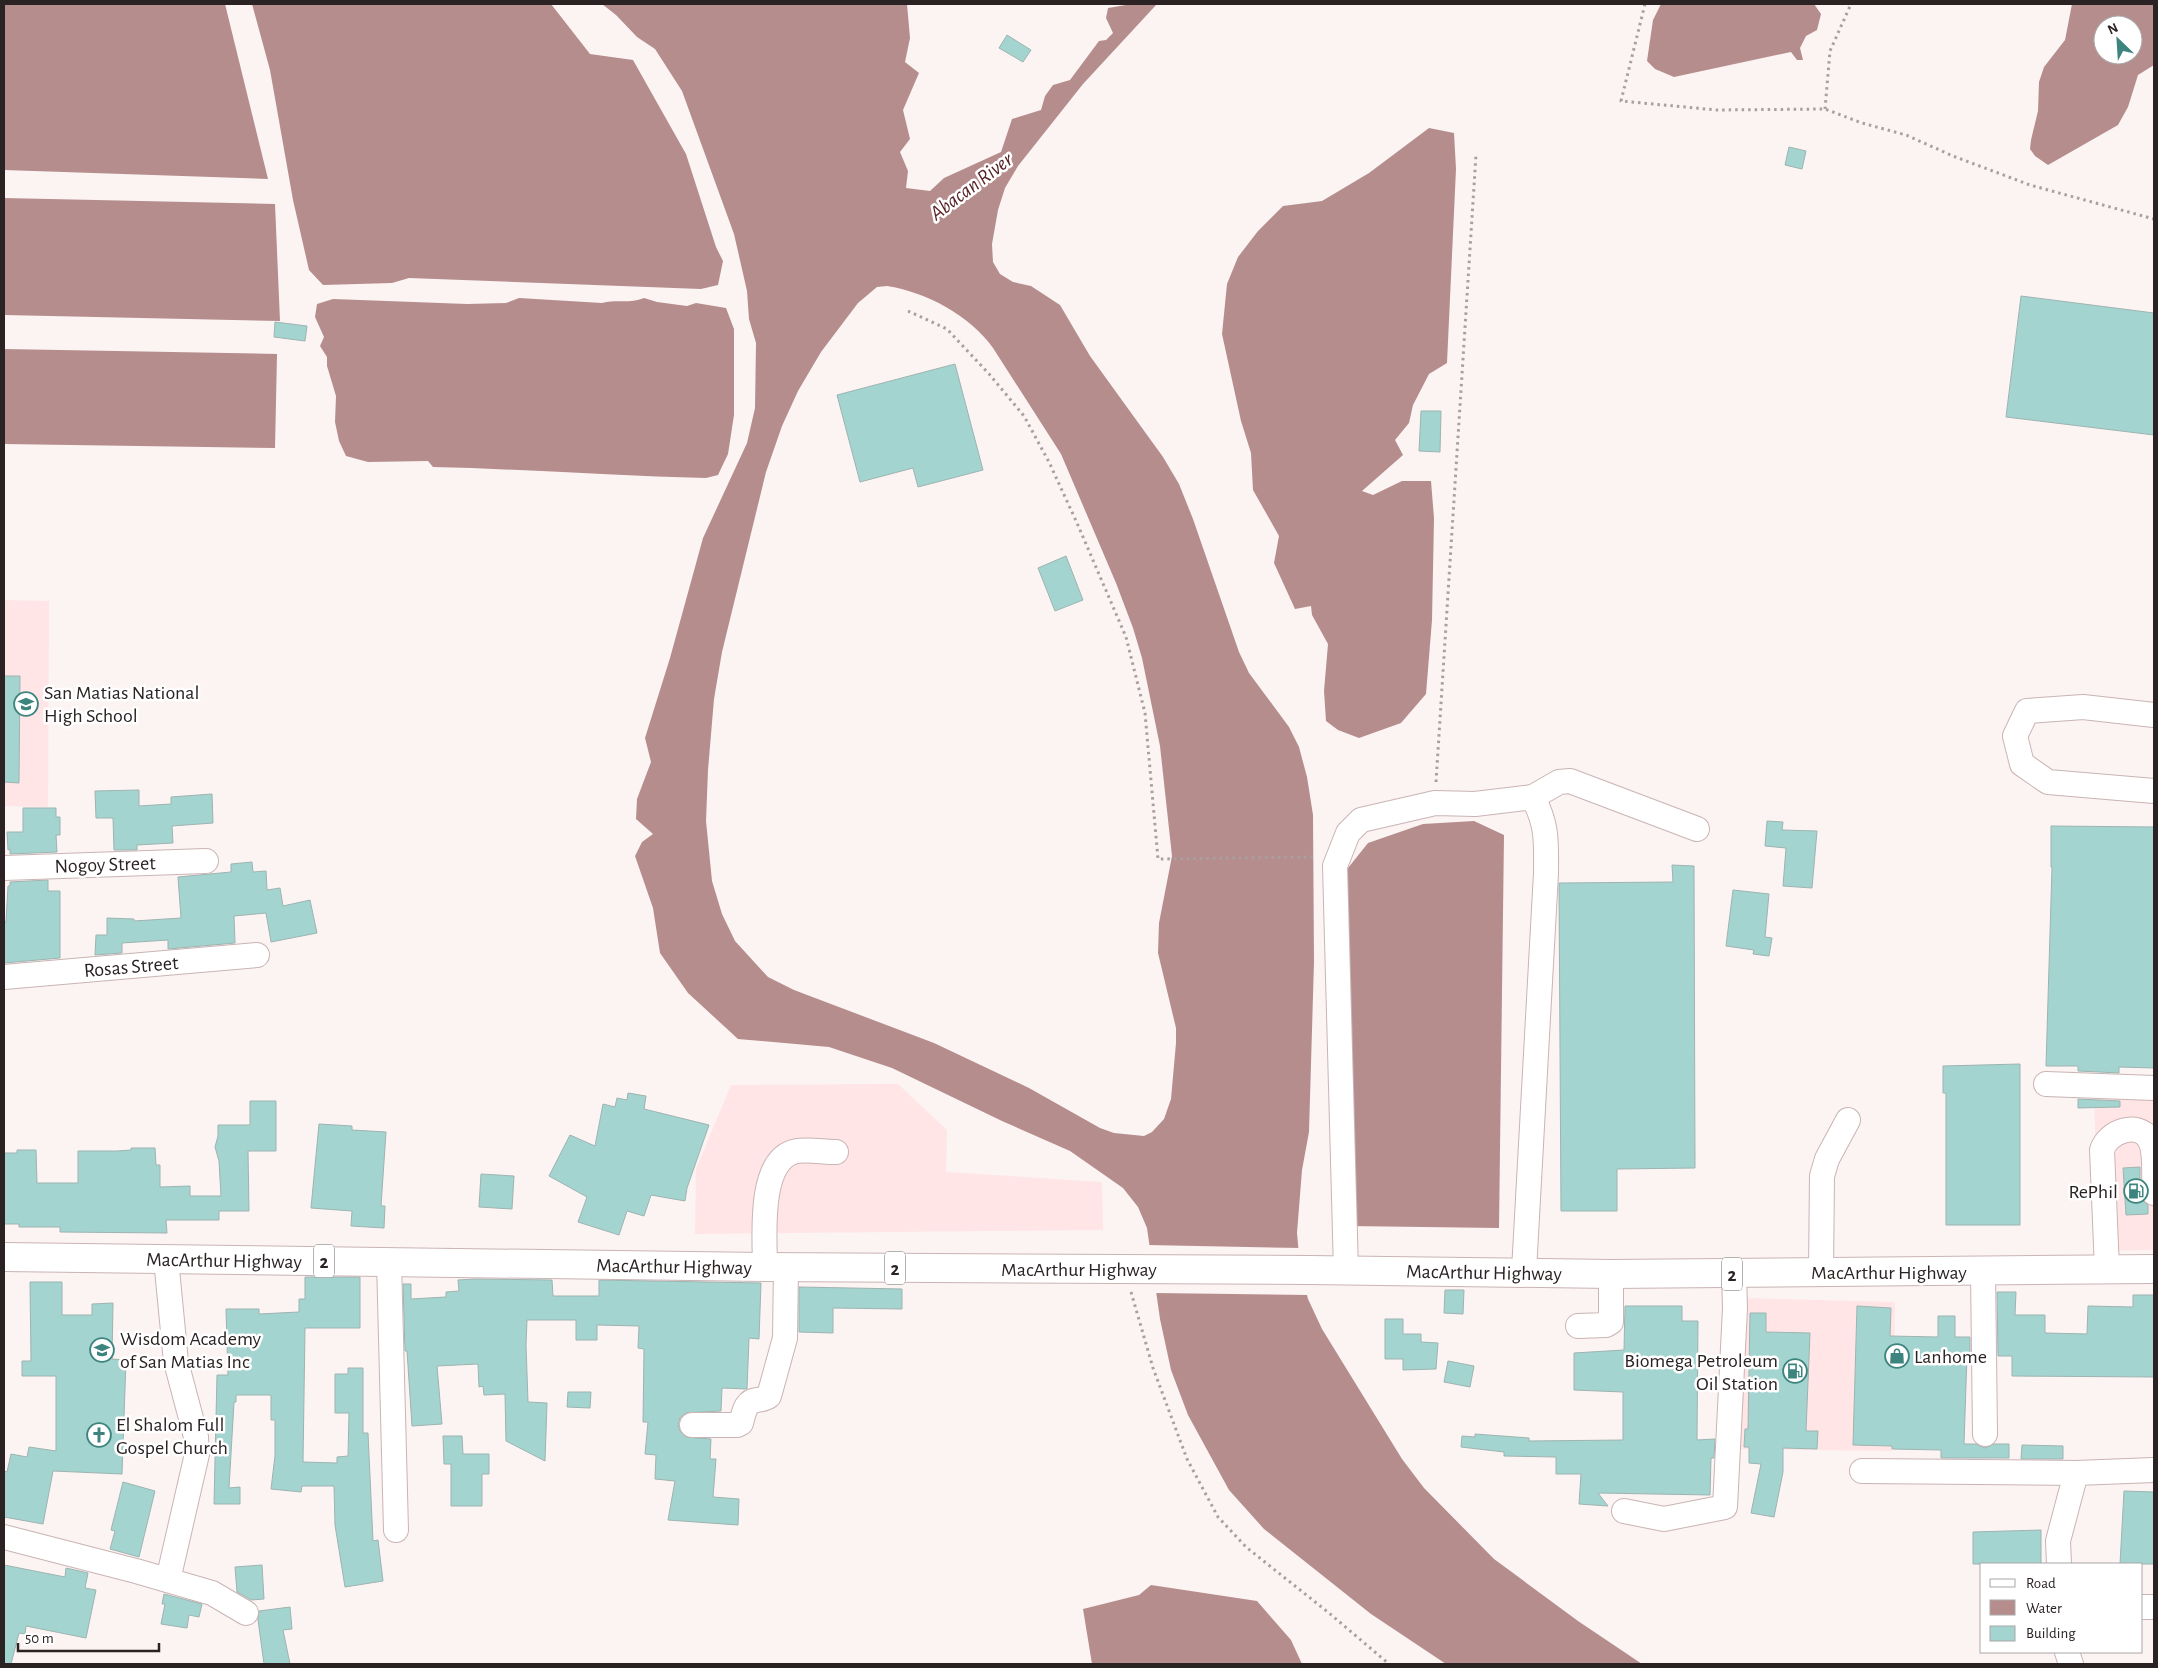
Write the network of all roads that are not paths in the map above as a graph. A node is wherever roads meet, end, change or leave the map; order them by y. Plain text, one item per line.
1 (2154, 715) edge
2 (2154, 790) edge
3 (1533, 798) junction
4 (1697, 829) dead end
5 (206, 861) dead end
6 (4, 868) edge
7 (257, 955) dead end
8 (4, 977) edge
9 (2046, 1084) dead end
10 (2154, 1088) edge
11 (1848, 1120) dead end
12 (836, 1152) dead end
13 (2154, 1193) edge
14 (4, 1257) edge
15 (166, 1259) junction
16 (389, 1262) junction
17 (776, 1267) junction
18 (2107, 1269) junction
19 (2154, 1269) edge
20 (1346, 1271) junction
21 (1524, 1271) junction
22 (1983, 1272) junction
23 (1821, 1273) junction
24 (1611, 1274) junction
25 (1734, 1274) junction
26 (1578, 1326) dead end
27 (692, 1425) dead end
28 (1985, 1434) dead end
29 (2154, 1470) edge
30 (1862, 1471) dead end
31 (2076, 1473) junction
32 (1624, 1511) dead end
33 (396, 1530) dead end
34 (4, 1536) edge
35 (2059, 1563) edge
36 (168, 1580) junction
37 (246, 1613) dead end

1 - 2 street
3 - 4 street
3 - 20 street
3 - 21 street
5 - 6 street, Nogoy Street
7 - 8 street, Rosas Street
9 - 10 street
11 - 23 street
12 - 17 street
13 - 18 street
14 - 15 highway, MacArthur Highway / 2
15 - 16 highway, MacArthur Highway / 2
15 - 36 street
16 - 17 highway, MacArthur Highway / 2
16 - 33 street
17 - 20 highway, MacArthur Highway / 2
17 - 27 street
18 - 19 highway, MacArthur Highway / 2
18 - 22 highway, MacArthur Highway / 2
20 - 21 highway, MacArthur Highway / 2
21 - 24 highway, MacArthur Highway / 2
22 - 23 highway, MacArthur Highway / 2
22 - 28 street
23 - 25 highway, MacArthur Highway / 2
24 - 25 highway, MacArthur Highway / 2
24 - 26 street
25 - 32 street
29 - 31 street
30 - 31 street
31 - 35 street
34 - 36 street
36 - 37 street

